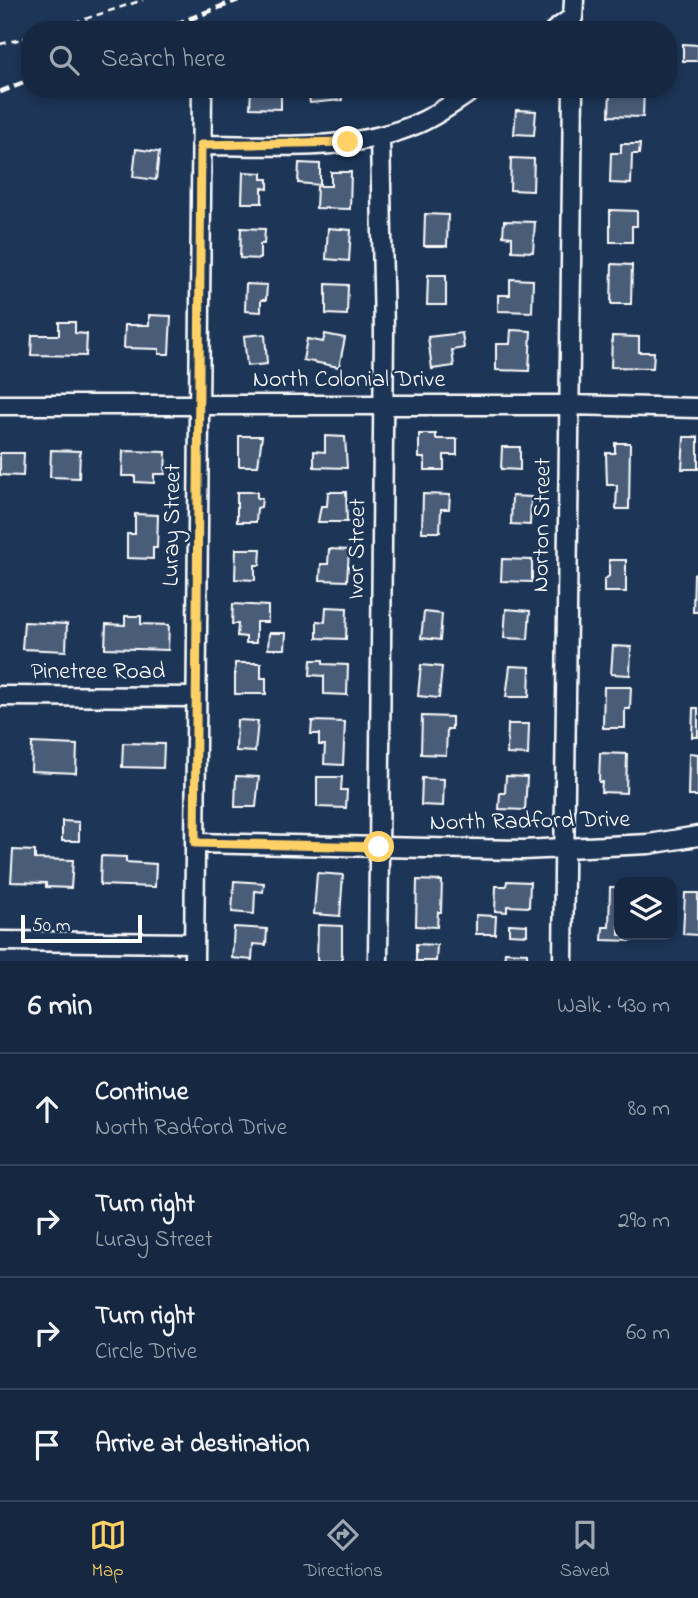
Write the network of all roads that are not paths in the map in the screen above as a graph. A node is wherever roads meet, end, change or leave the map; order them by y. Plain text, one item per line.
1 (201, 98) edge
2 (461, 98) edge
3 (573, 98) edge
4 (380, 137) junction
5 (201, 145) junction
6 (199, 404) junction
7 (383, 404) junction
8 (0, 405) edge
9 (568, 405) junction
10 (698, 408) edge
11 (0, 696) edge
12 (196, 696) junction
13 (698, 836) edge
14 (195, 843) junction
15 (379, 847) junction
16 (564, 849) junction
17 (0, 941) edge
18 (194, 952) edge
19 (378, 961) edge
20 (563, 961) edge

1 - 5 street, Luray Street
2 - 4 street
3 - 9 street, Norton Street
4 - 5 street
4 - 7 street, Ivor Street
5 - 6 street, Luray Street
6 - 7 street, North Colonial Drive
6 - 8 street, North Colonial Drive
6 - 12 street, Luray Street
7 - 9 street, North Colonial Drive
7 - 15 street, Ivor Street
9 - 10 street, North Colonial Drive
9 - 16 street, Norton Street
11 - 12 street, Pinetree Road
12 - 14 street, Luray Street
13 - 16 street, North Radford Drive
14 - 15 street, North Radford Drive
14 - 18 street, Luray Street
15 - 16 street, North Radford Drive
15 - 19 street, Ivor Street
16 - 20 street, Norton Street
17 - 18 street

